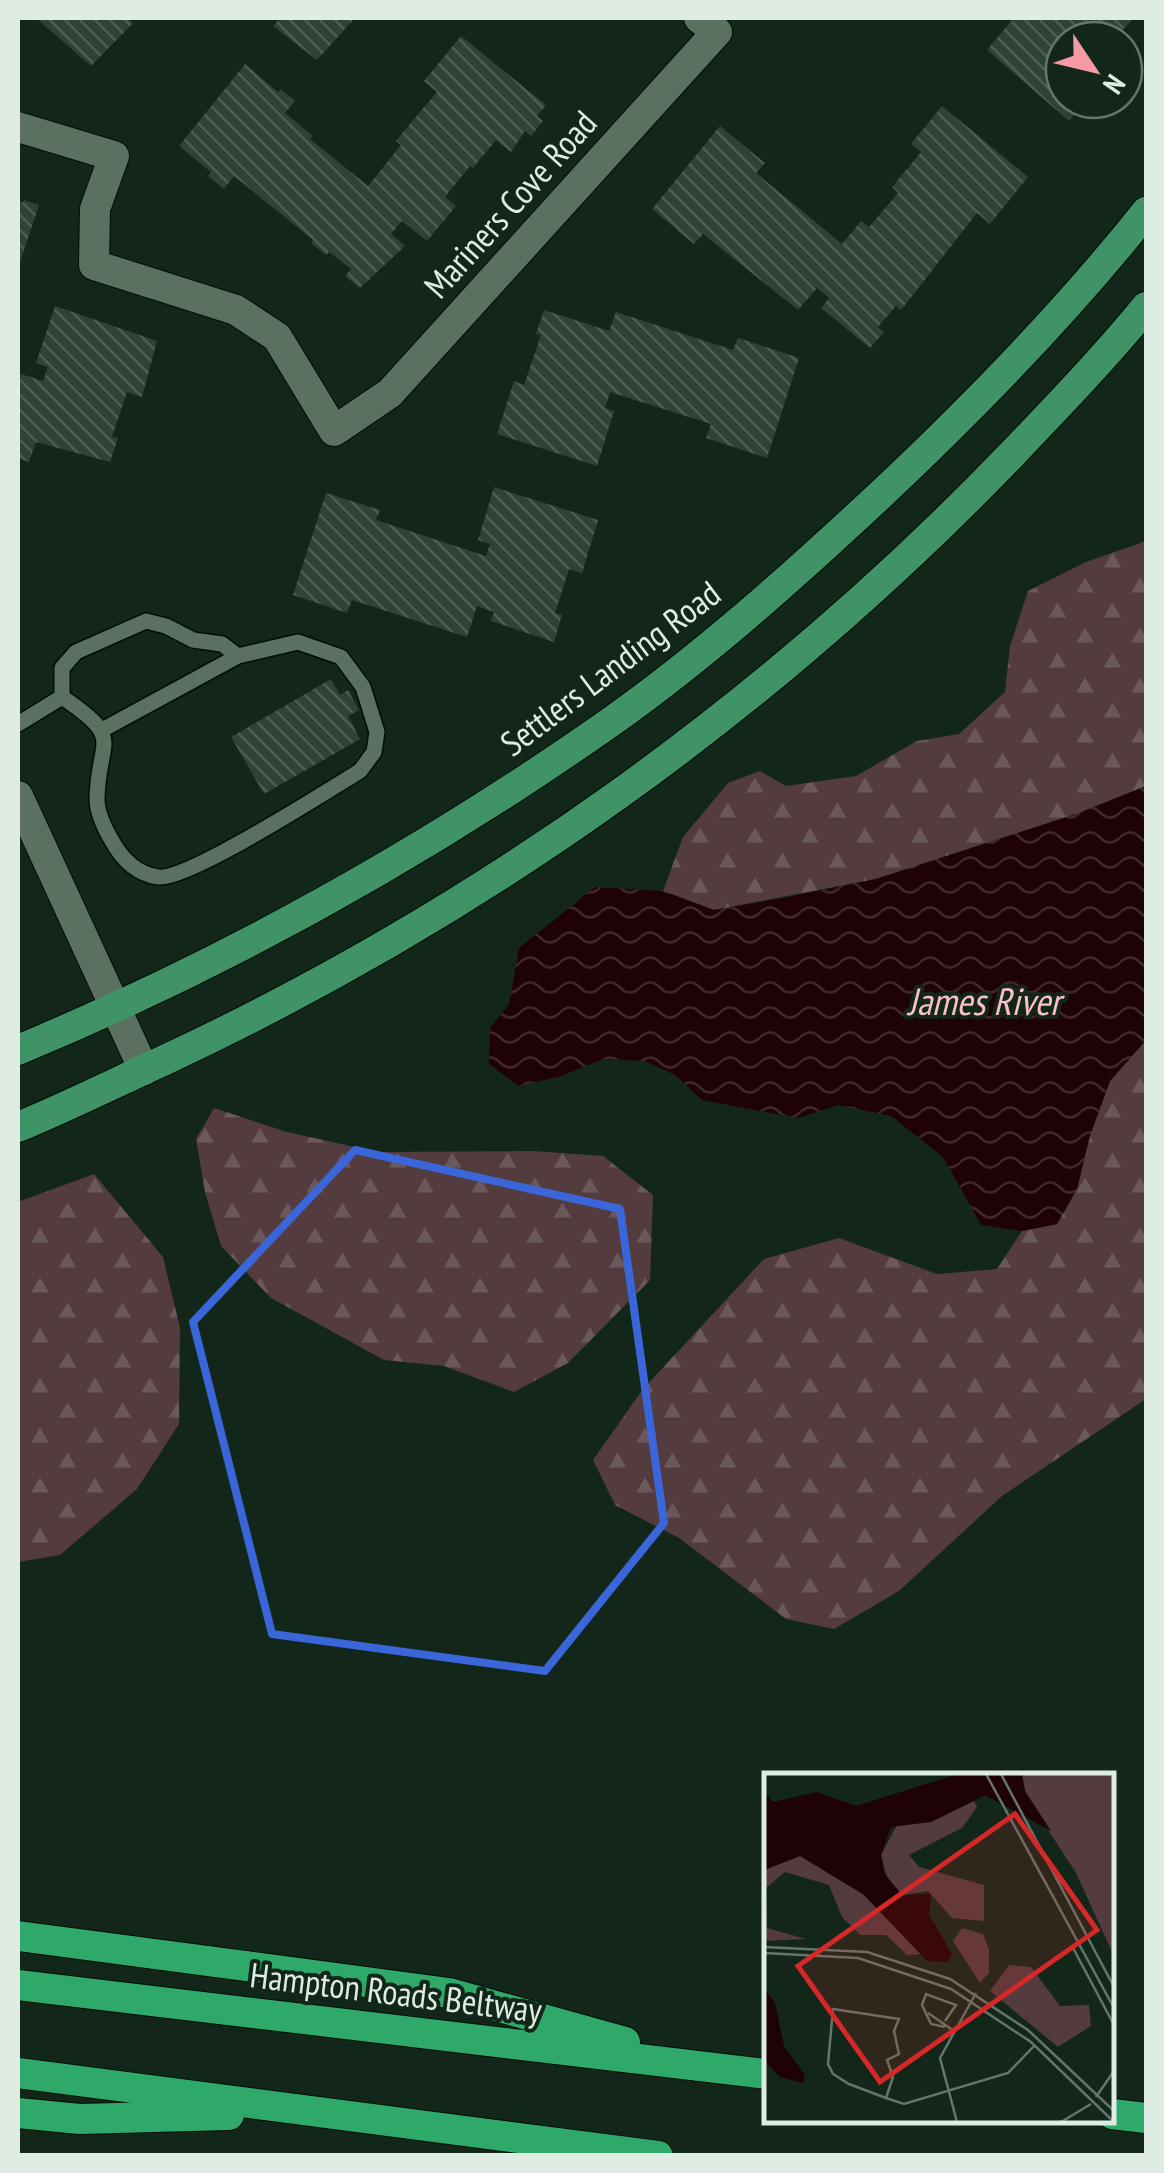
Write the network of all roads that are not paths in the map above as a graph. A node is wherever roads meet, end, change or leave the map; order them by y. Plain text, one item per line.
1 (699, 18) edge
2 (18, 127) edge
3 (1146, 212) edge
4 (1146, 306) edge
5 (238, 656) junction
6 (62, 698) junction
7 (18, 724) edge
8 (102, 730) junction
9 (18, 796) edge
10 (115, 1006) junction
11 (18, 1050) edge
12 (144, 1070) junction
13 (18, 1126) edge
14 (18, 1936) edge
15 (18, 1985) edge
16 (714, 2068) junction
17 (18, 2073) edge
18 (764, 2074) edge
19 (18, 2112) edge
20 (334, 2113) junction
21 (1114, 2114) edge
22 (1146, 2118) edge
23 (658, 2156) edge

1 - 2 street, Mariners Cove Road
3 - 10 main road, Settlers Landing Road
4 - 12 main road
5 - 6 lane
5 - 8 lane
5 - 8 lane
6 - 7 lane
6 - 8 lane
9 - 10 street
10 - 11 main road, Settlers Landing Road
10 - 12 street
12 - 13 main road
14 - 16 highway
15 - 16 highway, Hampton Roads Beltway
16 - 18 highway, Hampton Roads Beltway
17 - 20 highway
19 - 20 highway
20 - 23 highway
21 - 22 highway

